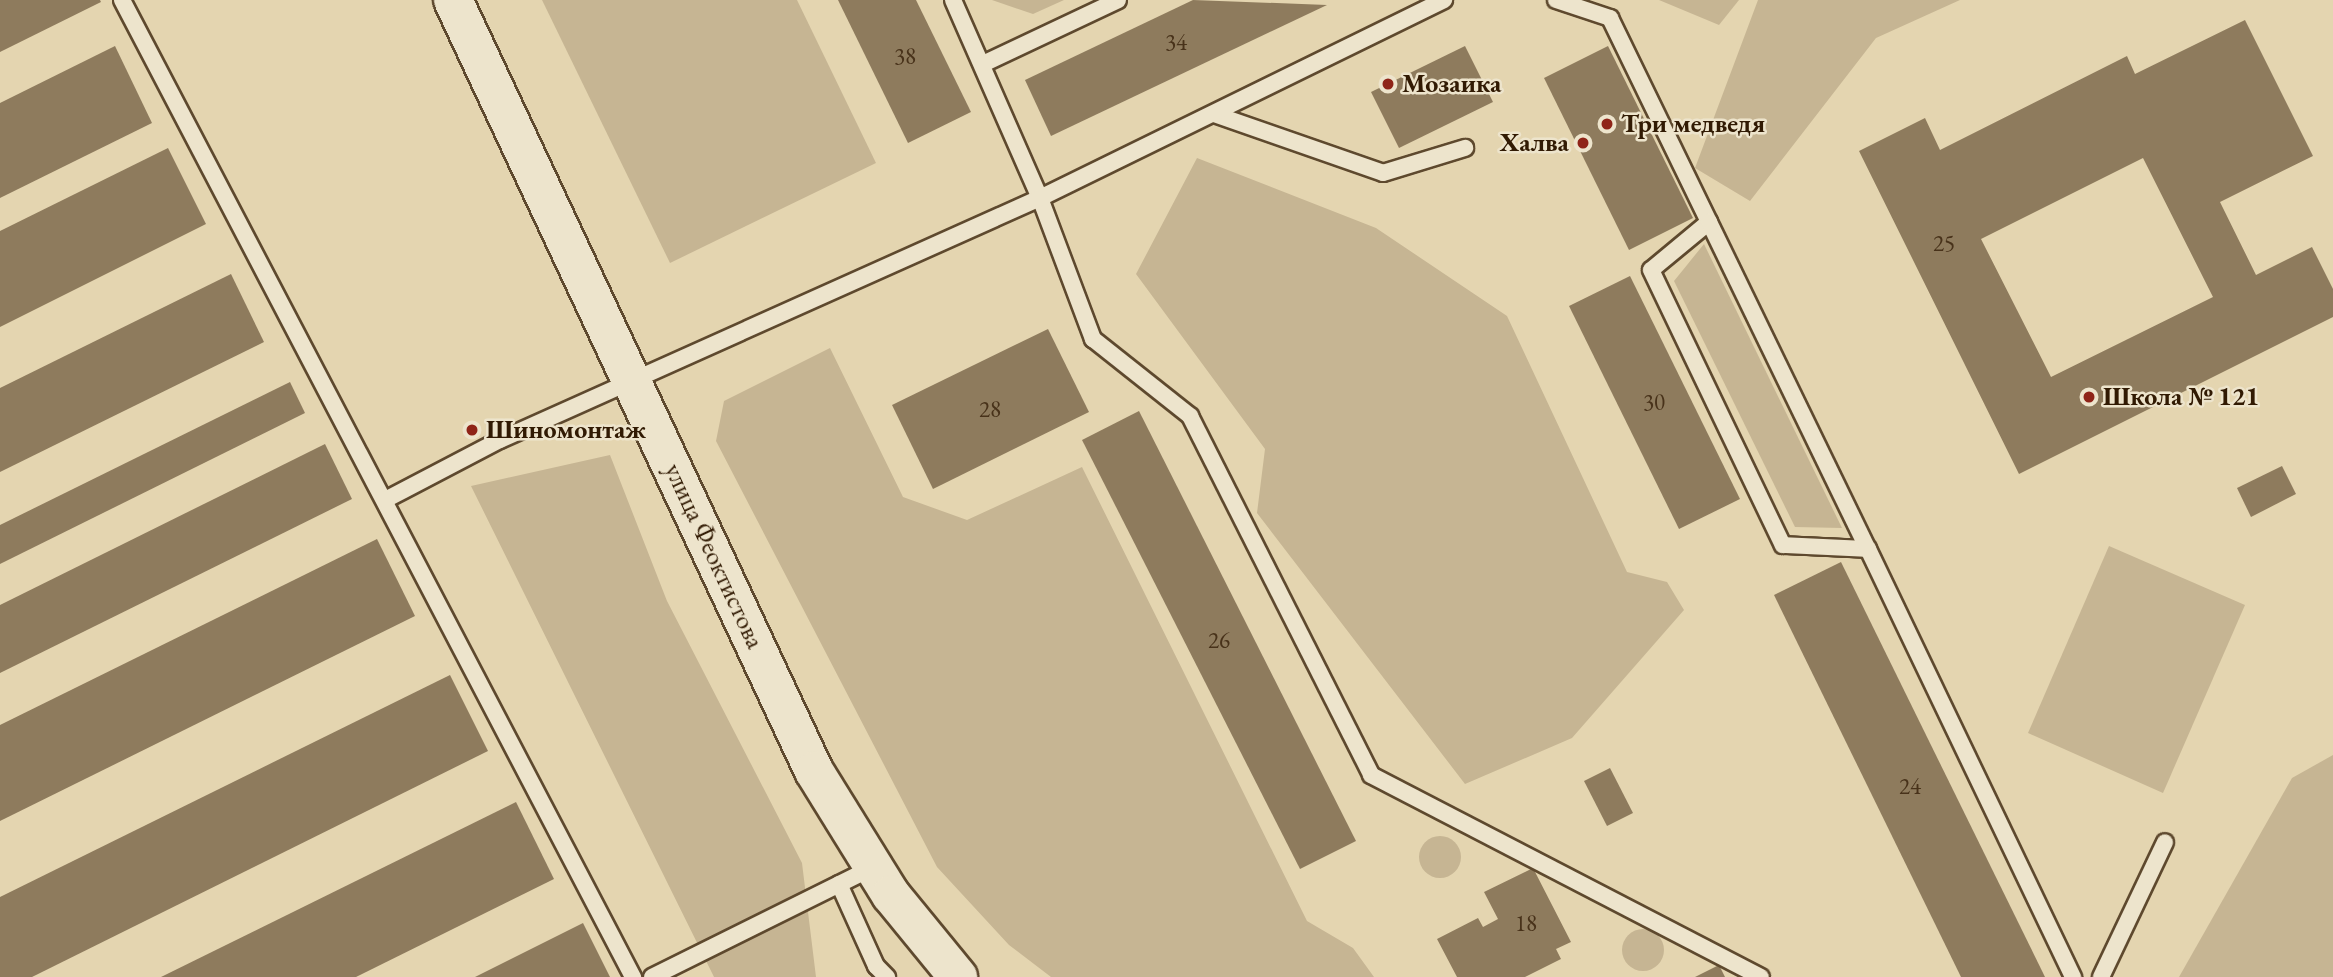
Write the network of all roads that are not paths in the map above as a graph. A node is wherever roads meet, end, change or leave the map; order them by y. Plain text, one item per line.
1 (122, 0) edge
2 (453, 0) edge
3 (953, 0) edge
4 (1118, 0) edge
5 (1444, 0) edge
6 (1556, 0) edge
7 (985, 63) junction
8 (1214, 114) junction
9 (1465, 148) dead end
10 (1040, 198) junction
11 (1709, 222) junction
12 (635, 385) junction
13 (385, 499) junction
14 (1868, 549) junction
15 (2165, 842) dead end
16 (874, 867) junction
17 (839, 884) junction
18 (633, 977) edge
19 (652, 977) edge
20 (887, 977) edge
21 (958, 977) edge
22 (1760, 977) edge
23 (2073, 977) edge
24 (2101, 977) edge

1 - 13 lane
2 - 12 street, улица Феоктистова
3 - 7 lane
4 - 7 lane
5 - 8 lane
6 - 11 lane
7 - 10 lane
8 - 9 lane
8 - 10 lane
10 - 12 lane
10 - 22 lane
11 - 14 lane
11 - 14 lane
12 - 13 lane
12 - 16 street, улица Феоктистова
13 - 18 lane
14 - 23 lane
15 - 24 lane
16 - 17 lane
16 - 21 street, улица Феоктистова
17 - 19 lane
17 - 20 lane

